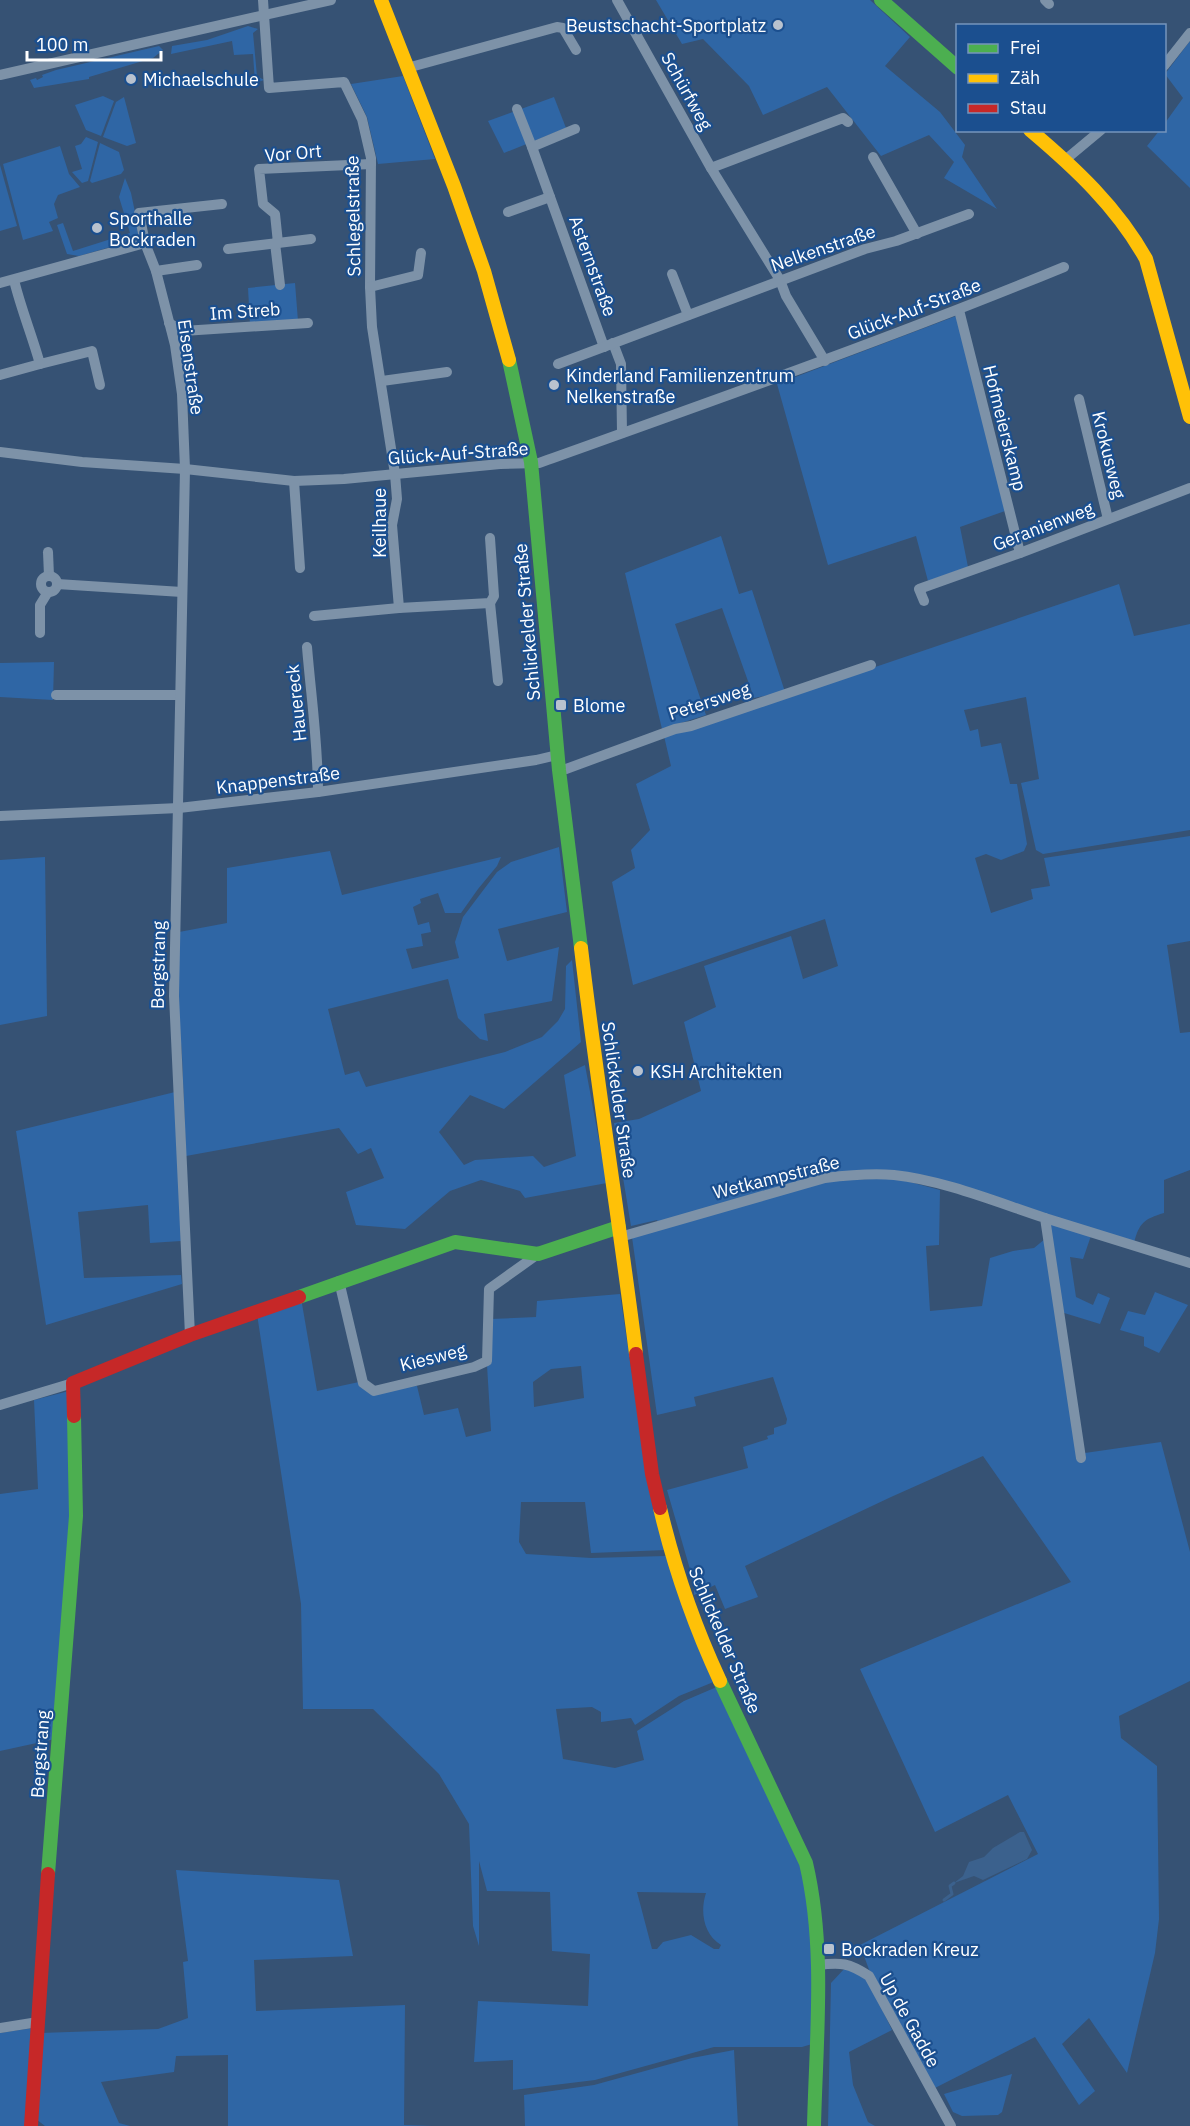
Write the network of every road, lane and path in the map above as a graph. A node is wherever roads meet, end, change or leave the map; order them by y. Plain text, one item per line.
1 (263, 0) edge
2 (331, 0) edge
3 (381, 0) edge
4 (617, 0) edge
5 (881, 0) edge
6 (264, 15) junction
7 (1190, 33) edge
8 (576, 50) dead end
9 (1166, 63) edge
10 (956, 67) edge
11 (407, 68) junction
12 (0, 75) edge
13 (517, 109) dead end
14 (848, 122) dead end
15 (575, 129) dead end
16 (1032, 132) edge
17 (1099, 132) edge
18 (532, 147) junction
19 (873, 158) dead end
20 (1065, 160) junction
21 (371, 164) junction
22 (711, 168) junction
23 (550, 196) junction
24 (222, 204) dead end
25 (508, 212) dead end
26 (969, 214) dead end
27 (917, 234) junction
28 (311, 239) dead end
29 (146, 243) junction
30 (276, 243) junction
31 (228, 249) dead end
32 (421, 253) dead end
33 (197, 265) dead end
34 (1064, 267) dead end
35 (156, 271) junction
36 (672, 274) dead end
37 (14, 280) junction
38 (780, 280) junction
39 (0, 283) edge
40 (280, 285) dead end
41 (370, 287) junction
42 (960, 310) junction
43 (688, 315) junction
44 (169, 323) junction
45 (308, 323) dead end
46 (183, 331) junction
47 (174, 345) junction
48 (609, 345) junction
49 (825, 361) junction
50 (40, 364) junction
51 (558, 364) dead end
52 (447, 372) dead end
53 (0, 375) edge
54 (382, 381) junction
55 (100, 385) dead end
56 (1079, 399) dead end
57 (1190, 417) edge
58 (622, 433) junction
59 (0, 452) edge
60 (531, 462) junction
61 (185, 469) junction
62 (395, 474) junction
63 (294, 481) junction
64 (1190, 488) edge
65 (1108, 519) junction
66 (490, 538) dead end
67 (48, 552) dead end
68 (1020, 553) junction
69 (300, 568) dead end
70 (52, 584) junction
71 (182, 592) junction
72 (924, 601) dead end
73 (490, 603) junction
74 (399, 608) junction
75 (314, 616) dead end
76 (40, 633) dead end
77 (308, 647) dead end
78 (871, 665) dead end
79 (498, 681) dead end
80 (180, 694) junction
81 (56, 695) dead end
82 (557, 755) junction
83 (559, 770) junction
84 (318, 792) junction
85 (179, 808) junction
86 (0, 816) edge
87 (1045, 1218) junction
88 (619, 1232) junction
89 (538, 1254) junction
90 (1190, 1263) edge
91 (339, 1281) junction
92 (189, 1335) junction
93 (73, 1383) junction
94 (0, 1406) edge
95 (1081, 1458) dead end
96 (818, 1965) junction
97 (38, 2022) junction
98 (0, 2028) edge
99 (31, 2126) edge
100 (814, 2126) edge
101 (951, 2126) edge

1 - 6 street
2 - 6 street
3 - 11 main road, Schlickelder Straße
4 - 22 street, Schürfweg
5 - 10 main road
6 - 12 street
6 - 21 street, Schlegelstraße
7 - 9 street
8 - 11 street
11 - 60 main road, Schlickelder Straße
13 - 18 street, Asternstraße
14 - 22 street
15 - 18 street
16 - 20 main road
17 - 20 street
18 - 23 street, Asternstraße
19 - 27 street
20 - 57 main road
21 - 30 street, Vor Ort
21 - 41 street, Schlegelstraße
22 - 38 street, Schürfweg
23 - 25 street
23 - 48 street, Asternstraße
24 - 29 street, Eisenstraße
26 - 27 street, Nelkenstraße
27 - 38 street, Nelkenstraße
28 - 30 street
29 - 35 street, Eisenstraße
29 - 37 street
30 - 31 street
30 - 40 street
32 - 41 street, Schlegelstraße
33 - 35 street
34 - 42 street, Glück-Auf-Straße
35 - 44 street, Eisenstraße
36 - 43 street
37 - 39 street
37 - 50 street
38 - 43 street, Nelkenstraße
38 - 49 street, Schürfweg
41 - 54 street, Schlegelstraße
42 - 49 street, Glück-Auf-Straße
42 - 68 street, Hofmeierskamp
43 - 48 street, Nelkenstraße
44 - 46 street
44 - 47 street, Eisenstraße
45 - 46 street, Im Streb
46 - 47 street
47 - 61 street, Eisenstraße
48 - 51 street, Nelkenstraße
48 - 58 street
49 - 58 street, Glück-Auf-Straße
50 - 53 street
50 - 55 street
52 - 54 street
54 - 62 street, Schlegelstraße
56 - 65 street, Krokusweg
58 - 60 street, Glück-Auf-Straße
59 - 61 street, Glück-Auf-Straße
60 - 62 street, Glück-Auf-Straße
60 - 82 main road, Schlickelder Straße
61 - 63 street, Glück-Auf-Straße
61 - 71 street, Bergstrang
62 - 63 street, Glück-Auf-Straße
62 - 74 street, Keilhaue
63 - 69 street
64 - 65 street, Geranienweg
65 - 68 street, Geranienweg
66 - 73 street
67 - 70 street
68 - 72 street, Geranienweg
70 - 71 street
70 - 76 street
71 - 80 street, Bergstrang
73 - 74 street
73 - 79 street
74 - 75 street
77 - 84 street, Hauereck
78 - 83 street, Petersweg
80 - 81 street
80 - 85 street, Bergstrang
82 - 83 main road, Schlickelder Straße
82 - 84 street, Knappenstraße
83 - 88 main road, Schlickelder Straße
84 - 85 street, Knappenstraße
85 - 86 street, Knappenstraße
85 - 92 street, Bergstrang
87 - 88 street, Wetkampstraße
87 - 90 street, Wetkampstraße
87 - 95 street
88 - 89 main road, Kiesweg
88 - 96 main road, Schlickelder Straße
89 - 91 main road, Kiesweg
89 - 91 street, Kiesweg
91 - 92 main road, Kiesweg
92 - 93 main road
93 - 94 street
93 - 97 main road, Bergstrang
96 - 100 main road, Schlickelder Straße
96 - 101 street, Up de Gadde
97 - 98 street
97 - 99 main road, Bergstrang

